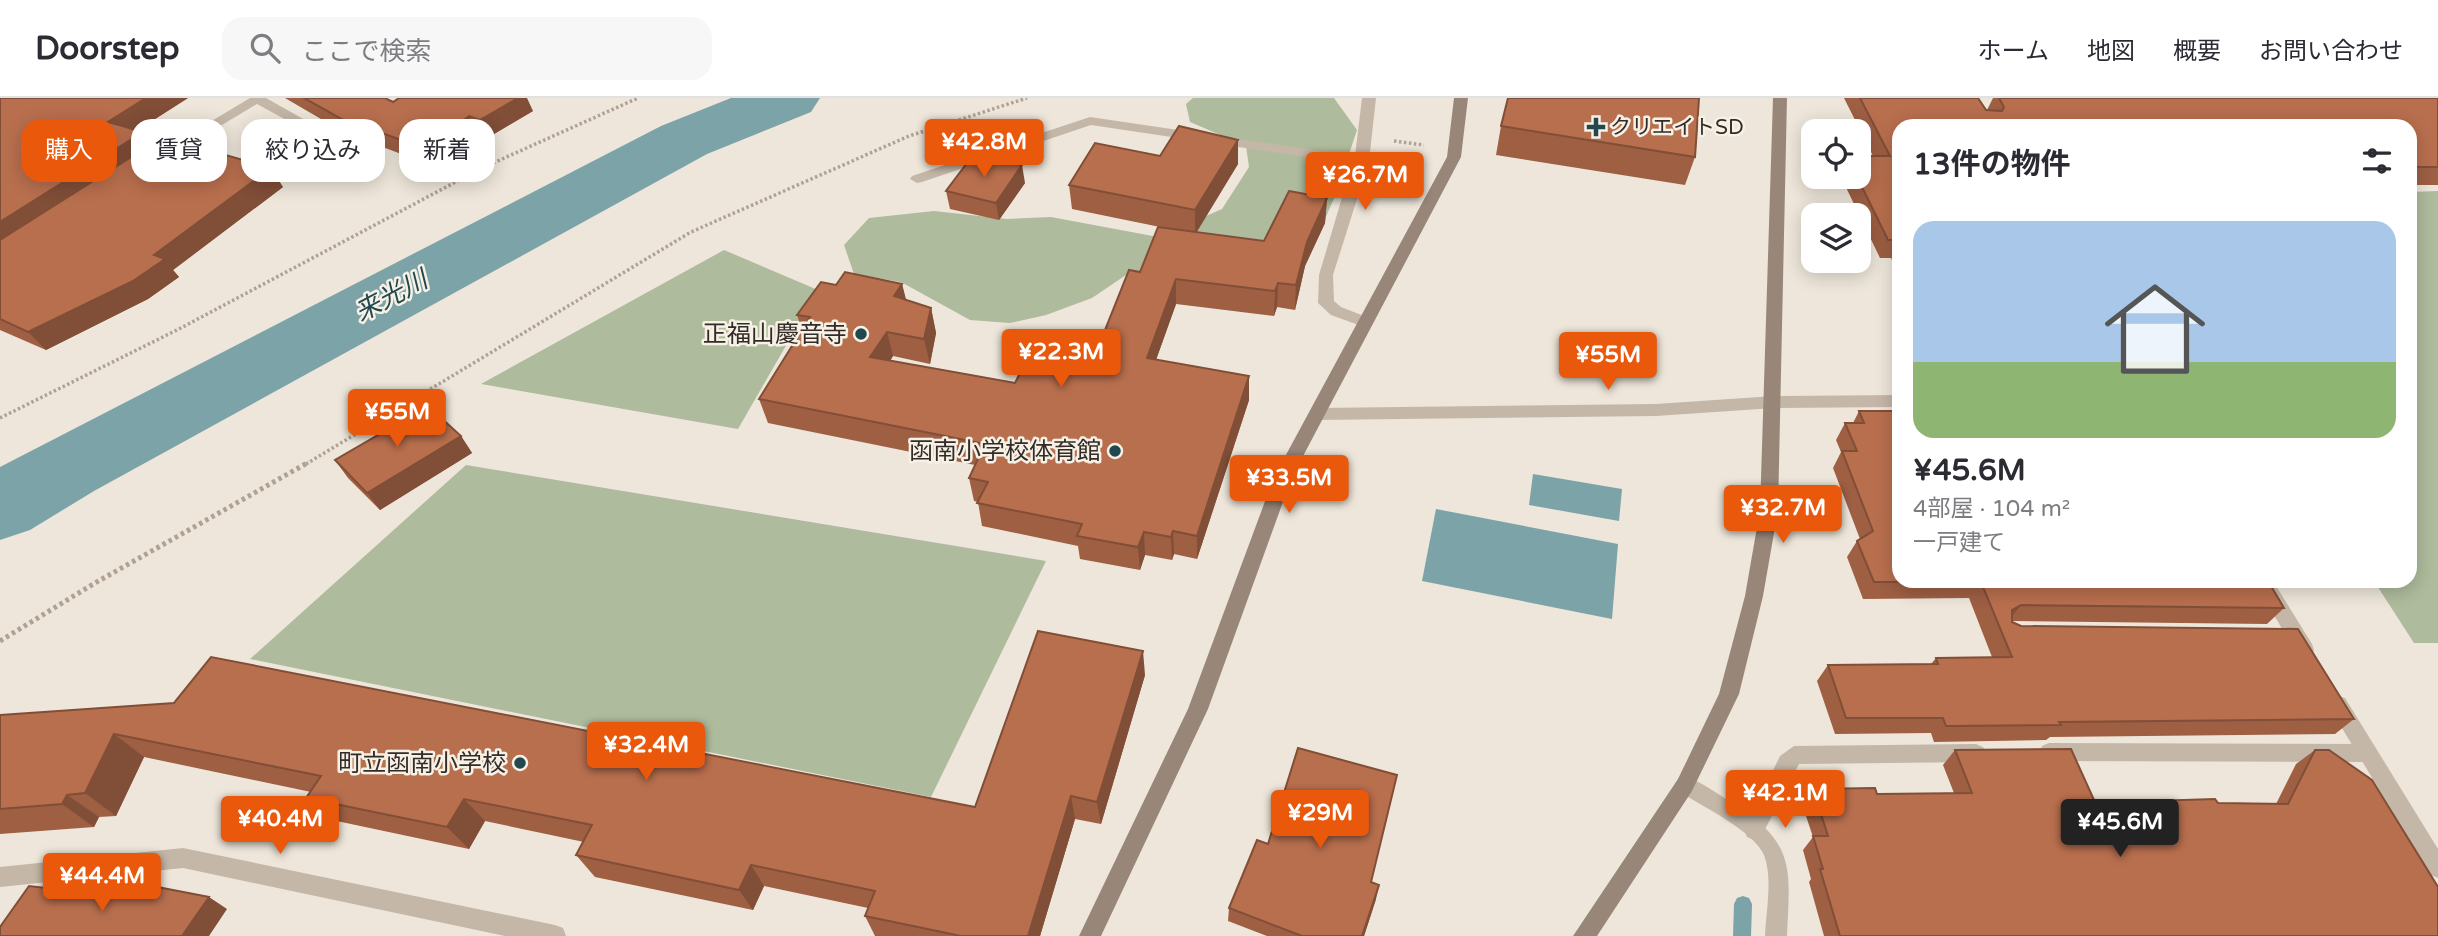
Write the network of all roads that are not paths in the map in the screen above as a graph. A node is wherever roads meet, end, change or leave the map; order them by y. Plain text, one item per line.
1 (1368, 98) edge
2 (1461, 98) edge
3 (1780, 98) edge
4 (258, 99) edge
5 (224, 119) edge
6 (295, 119) edge
7 (1362, 161) junction
8 (917, 179) dead end
9 (1364, 323) junction
10 (1774, 401) junction
11 (1892, 401) edge
12 (1317, 414) junction
13 (2267, 588) edge
14 (2268, 635) edge
15 (2295, 635) junction
16 (1999, 752) edge
17 (2026, 752) edge
18 (2368, 753) junction
19 (1685, 785) junction
20 (1754, 830) junction
21 (2438, 868) edge
22 (0, 877) edge
23 (555, 936) edge
24 (1090, 936) edge
25 (1584, 936) edge
26 (1776, 936) edge

1 - 7 street
2 - 9 street
3 - 10 street
4 - 5 street
4 - 6 street
7 - 8 street
7 - 9 street
9 - 12 street
10 - 11 street
10 - 12 street
10 - 19 street
12 - 24 street
13 - 15 street
14 - 15 street
15 - 18 street
16 - 20 street
17 - 18 street
18 - 21 street
19 - 20 street
19 - 25 street
20 - 26 street
22 - 23 street

